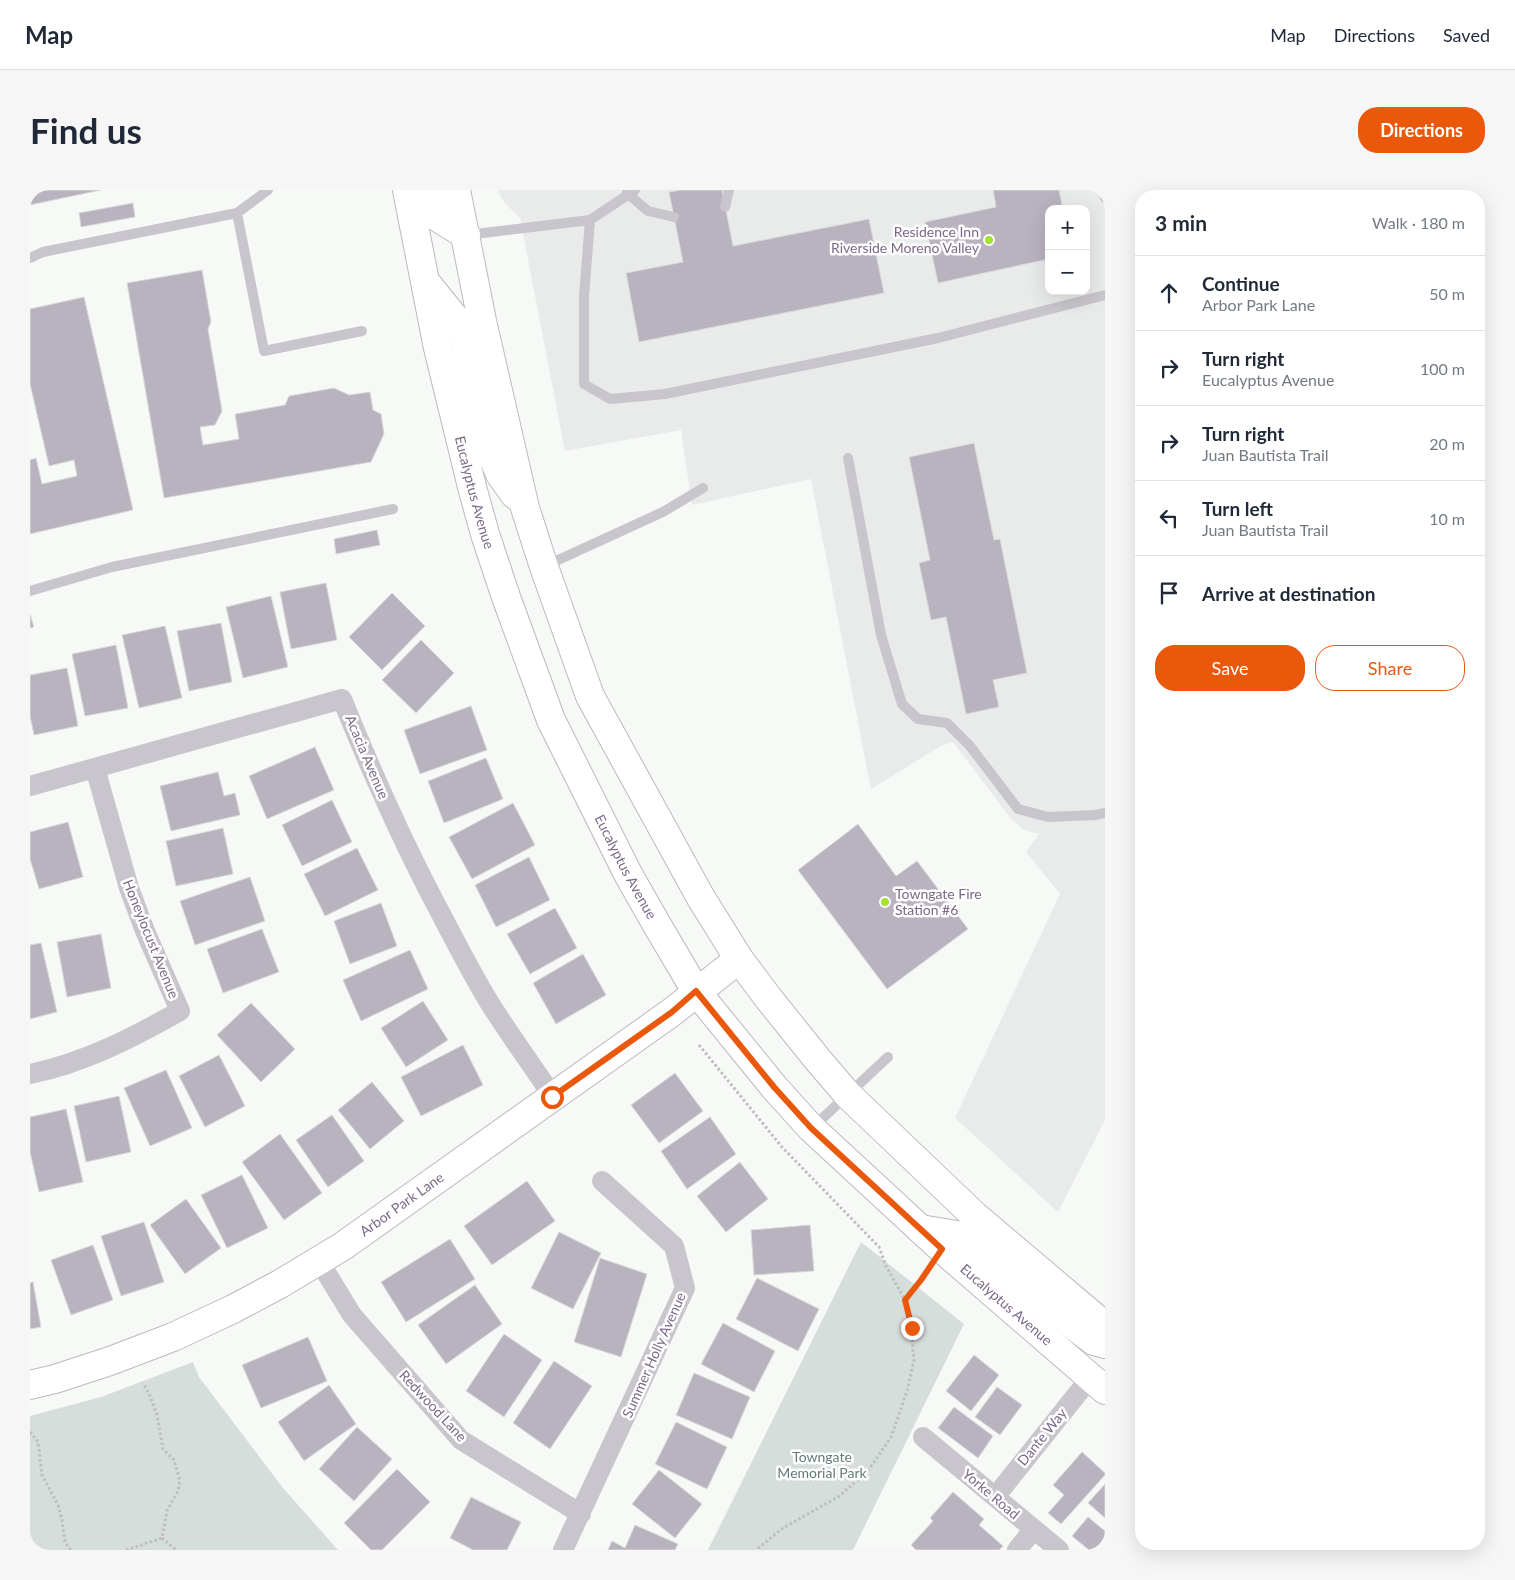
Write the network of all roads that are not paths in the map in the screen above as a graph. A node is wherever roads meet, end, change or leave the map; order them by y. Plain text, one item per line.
1 (268, 190) edge
2 (407, 190) edge
3 (431, 190) edge
4 (456, 190) edge
5 (728, 190) edge
6 (1104, 190) edge
7 (630, 191) edge
8 (1105, 198) edge
9 (725, 207) dead end
10 (237, 213) junction
11 (674, 217) dead end
12 (590, 220) junction
13 (466, 235) junction
14 (30, 258) edge
15 (425, 281) junction
16 (1105, 295) edge
17 (362, 331) dead end
18 (848, 458) dead end
19 (703, 488) dead end
20 (525, 508) junction
21 (393, 510) dead end
22 (544, 567) junction
23 (30, 591) edge
24 (95, 768) junction
25 (30, 786) edge
26 (1105, 813) edge
27 (739, 959) junction
28 (696, 991) junction
29 (888, 1056) dead end
30 (30, 1074) edge
31 (848, 1095) junction
32 (552, 1097) junction
33 (811, 1128) junction
34 (602, 1181) dead end
35 (920, 1229) junction
36 (319, 1261) junction
37 (1105, 1326) edge
38 (1105, 1344) edge
39 (1100, 1381) edge
40 (30, 1386) edge
41 (924, 1437) dead end
42 (995, 1496) junction
43 (581, 1514) junction
44 (1034, 1530) junction
45 (563, 1550) edge
46 (1017, 1550) edge
47 (1059, 1550) edge

1 - 10 lane
2 - 15 main road, Eucalyptus Avenue
3 - 13 main road
4 - 13 main road
5 - 9 lane
6 - 8 lane
7 - 11 lane
7 - 12 lane
10 - 14 lane
10 - 17 lane
12 - 13 lane
12 - 16 lane
13 - 20 main road
15 - 20 main road
15 - 28 main road, Eucalyptus Avenue
18 - 26 lane
19 - 22 lane
20 - 22 main road
21 - 23 lane
22 - 27 main road
24 - 25 street, Acacia Avenue
24 - 30 street, Honeylocust Avenue
24 - 32 street, Acacia Avenue
27 - 28 main road, Arbor Park Lane
27 - 31 main road
28 - 32 main road, Arbor Park Lane
28 - 33 main road, Eucalyptus Avenue
29 - 31 lane
31 - 33 lane
31 - 37 main road
32 - 36 main road, Arbor Park Lane
33 - 35 main road, Eucalyptus Avenue
34 - 43 street, Summer Holly Avenue
35 - 38 main road
35 - 39 main road, Eucalyptus Avenue
36 - 40 main road, Arbor Park Lane
36 - 43 street, Redwood Lane
39 - 42 street, Dante Way
41 - 42 street, Yorke Road
42 - 44 street, Yorke Road
43 - 45 street, Summer Holly Avenue
44 - 46 street
44 - 47 street, Yorke Road

